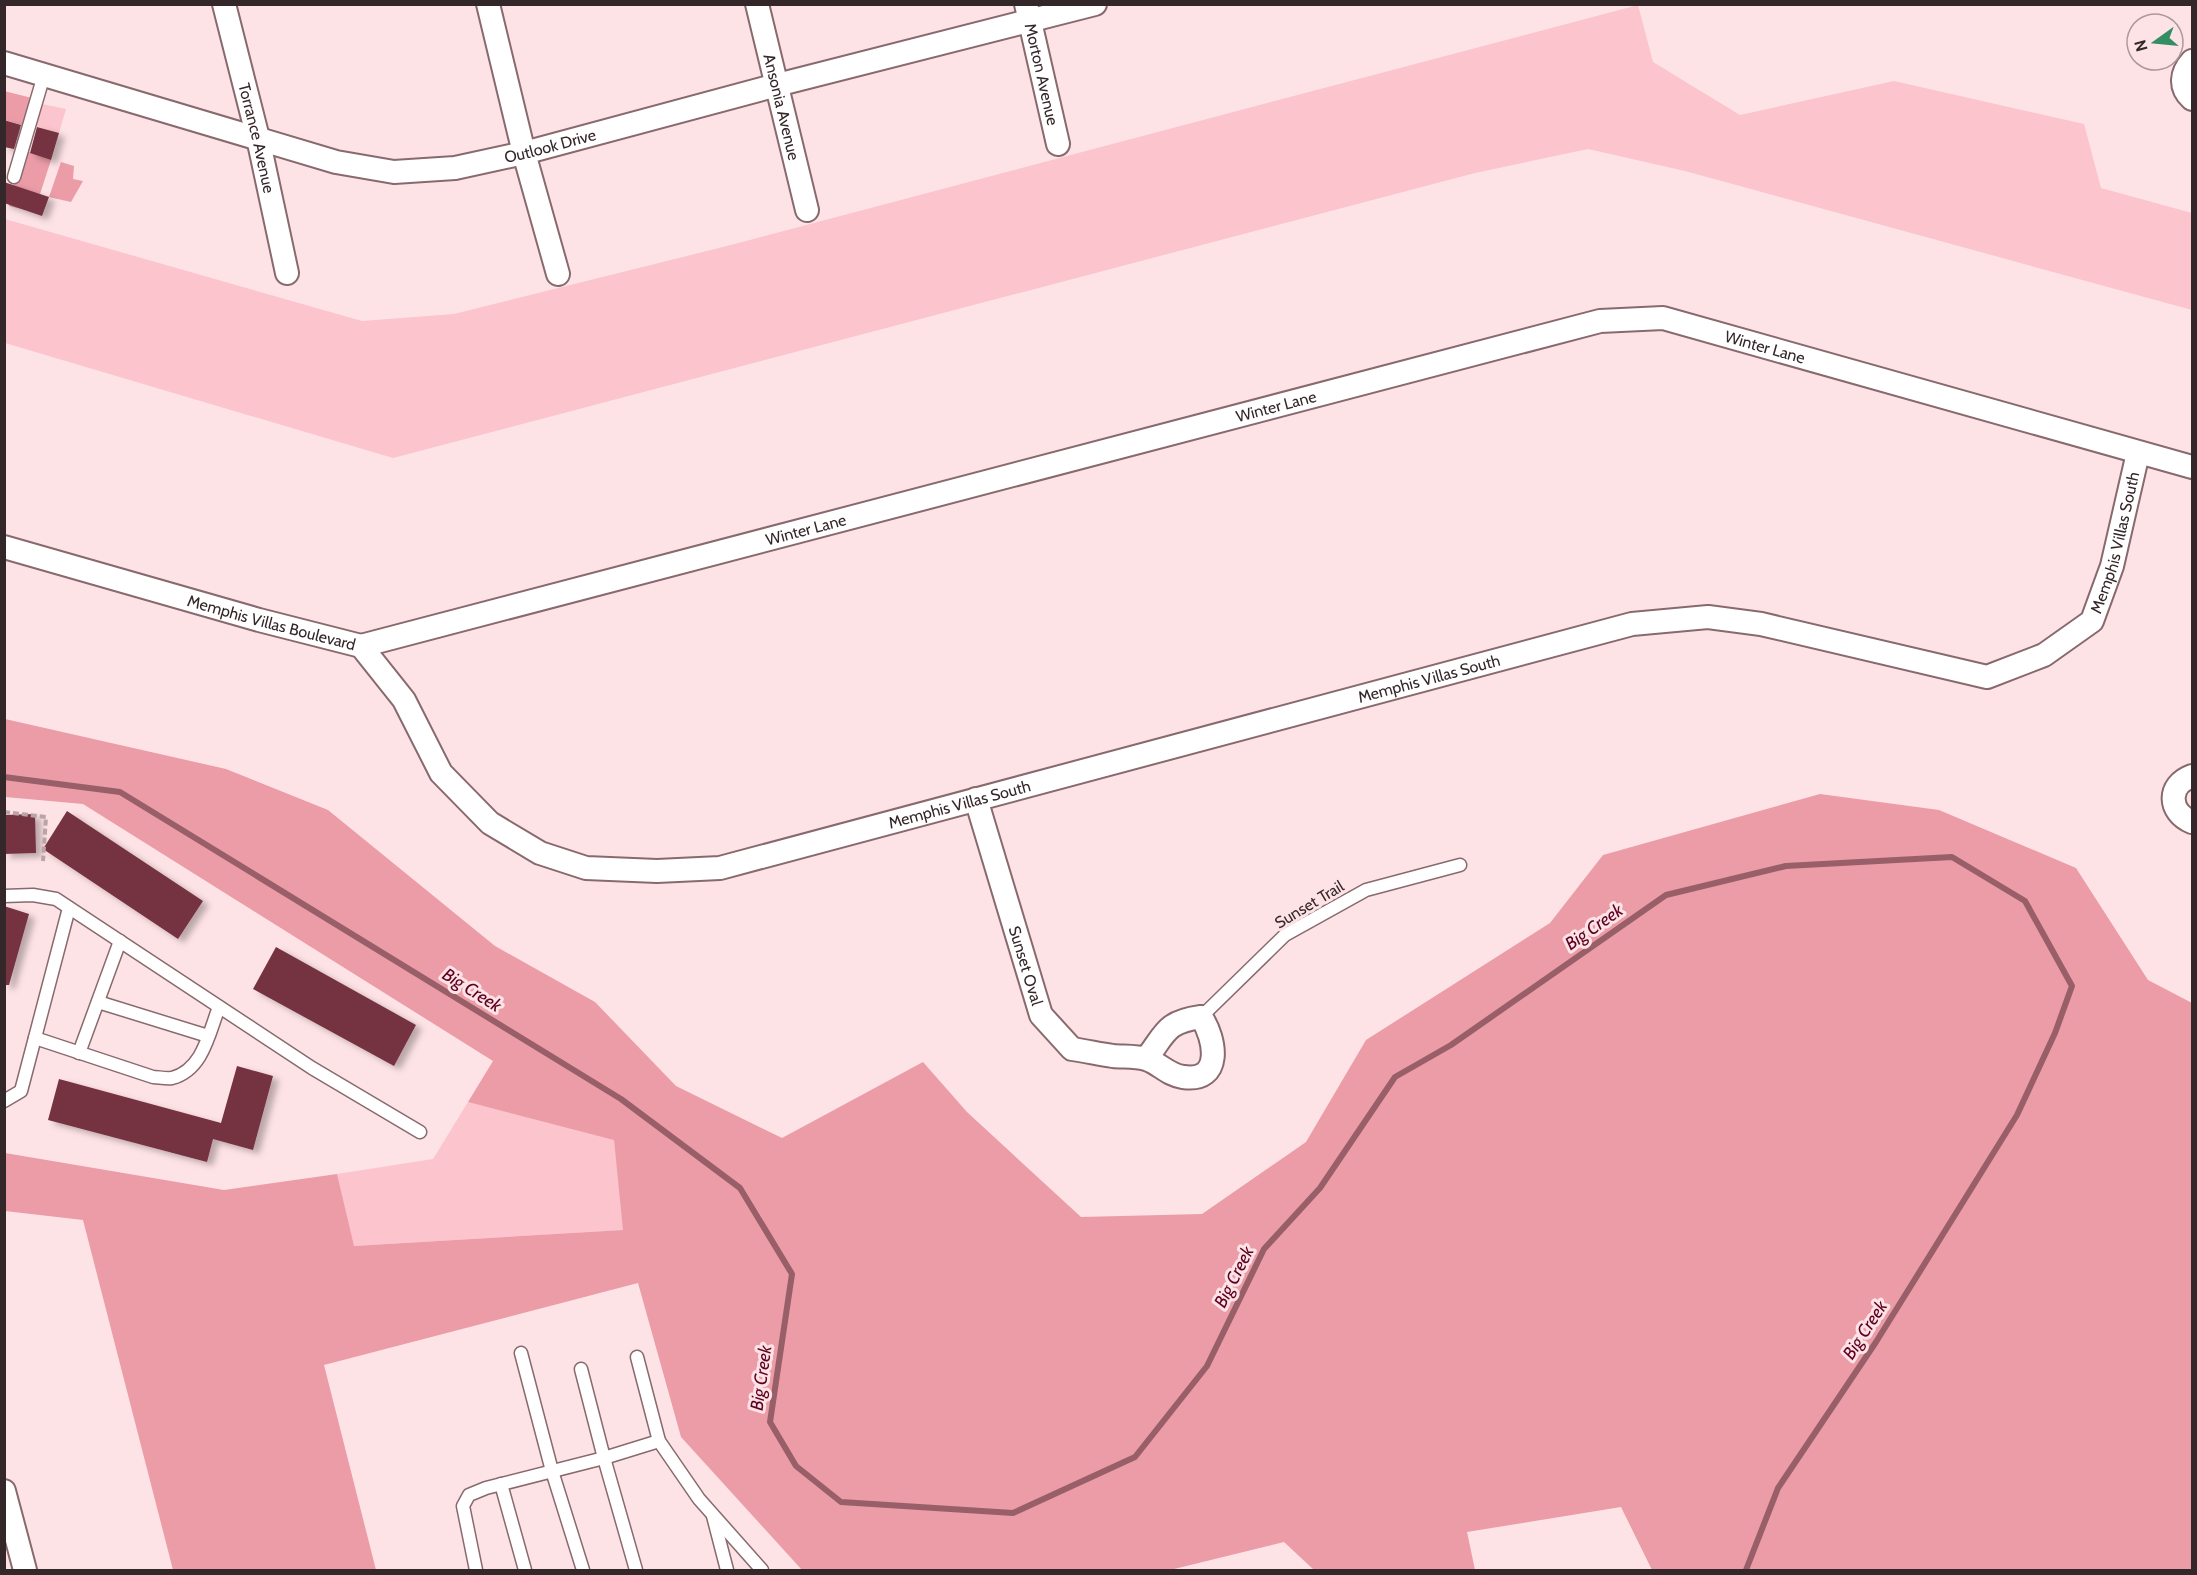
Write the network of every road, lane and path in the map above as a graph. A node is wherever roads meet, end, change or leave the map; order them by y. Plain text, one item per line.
1 (224, 4) edge
2 (488, 4) edge
3 (757, 4) edge
4 (1095, 4) edge
5 (1028, 13) edge
6 (2193, 61) edge
7 (4, 63) edge
8 (44, 75) junction
9 (777, 85) junction
10 (2193, 99) edge
11 (258, 138) junction
12 (1058, 144) dead end
13 (525, 153) junction
14 (14, 177) dead end
15 (807, 210) dead end
16 (288, 273) dead end
17 (558, 274) dead end
18 (2138, 453) junction
19 (2193, 467) edge
20 (4, 547) edge
21 (361, 645) junction
22 (2193, 776) edge
23 (976, 799) junction
24 (4, 812) edge
25 (2193, 822) edge
26 (43, 861) dead end
27 (1460, 864) dead end
28 (586, 868) joint
29 (4, 896) edge
30 (69, 908) junction
31 (120, 941) junction
32 (98, 1002) junction
33 (219, 1007) junction
34 (1201, 1017) junction
35 (208, 1036) junction
36 (35, 1038) junction
37 (79, 1053) junction
38 (1146, 1059) junction
39 (4, 1101) edge
40 (420, 1132) dead end
41 (521, 1353) dead end
42 (637, 1357) dead end
43 (581, 1369) dead end
44 (659, 1441) junction
45 (604, 1458) junction
46 (552, 1471) junction
47 (501, 1484) junction
48 (4, 1491) edge
49 (712, 1514) junction
50 (25, 1570) edge
51 (476, 1570) edge
52 (525, 1570) edge
53 (583, 1570) edge
54 (636, 1570) edge
55 (726, 1570) edge
56 (762, 1570) edge

1 - 11 street, Torrance Avenue
2 - 13 street
3 - 9 street, Ansonia Avenue
4 - 5 street, Outlook Drive
5 - 9 street, Outlook Drive
5 - 12 street, Morton Avenue
6 - 10 street
7 - 8 street, Outlook Drive
8 - 11 street, Outlook Drive
8 - 14 lane
9 - 13 street, Outlook Drive
9 - 15 street, Ansonia Avenue
11 - 13 street, Outlook Drive
11 - 16 street, Torrance Avenue
13 - 17 street
18 - 19 street, Winter Lane
18 - 21 street, Winter Lane
18 - 23 street, Memphis Villas South
20 - 21 street, Memphis Villas Boulevard
21 - 28 street, Memphis Villas Boulevard
22 - 25 street
23 - 28 street, Memphis Villas South
23 - 38 street, Sunset Oval
24 - 26 path
27 - 34 lane, Sunset Trail
29 - 30 lane
30 - 31 lane
30 - 36 lane
31 - 32 lane
31 - 33 lane
32 - 35 lane
32 - 37 lane
33 - 35 lane
33 - 40 lane
34 - 38 street
34 - 38 street, Sunset Oval
35 - 37 lane
36 - 37 lane
36 - 39 lane
41 - 46 lane
42 - 44 lane
43 - 45 lane
44 - 45 lane
44 - 49 lane
45 - 46 lane
45 - 54 lane
46 - 47 lane
46 - 53 lane
47 - 51 lane
47 - 52 lane
48 - 50 street
49 - 55 lane
49 - 56 lane

